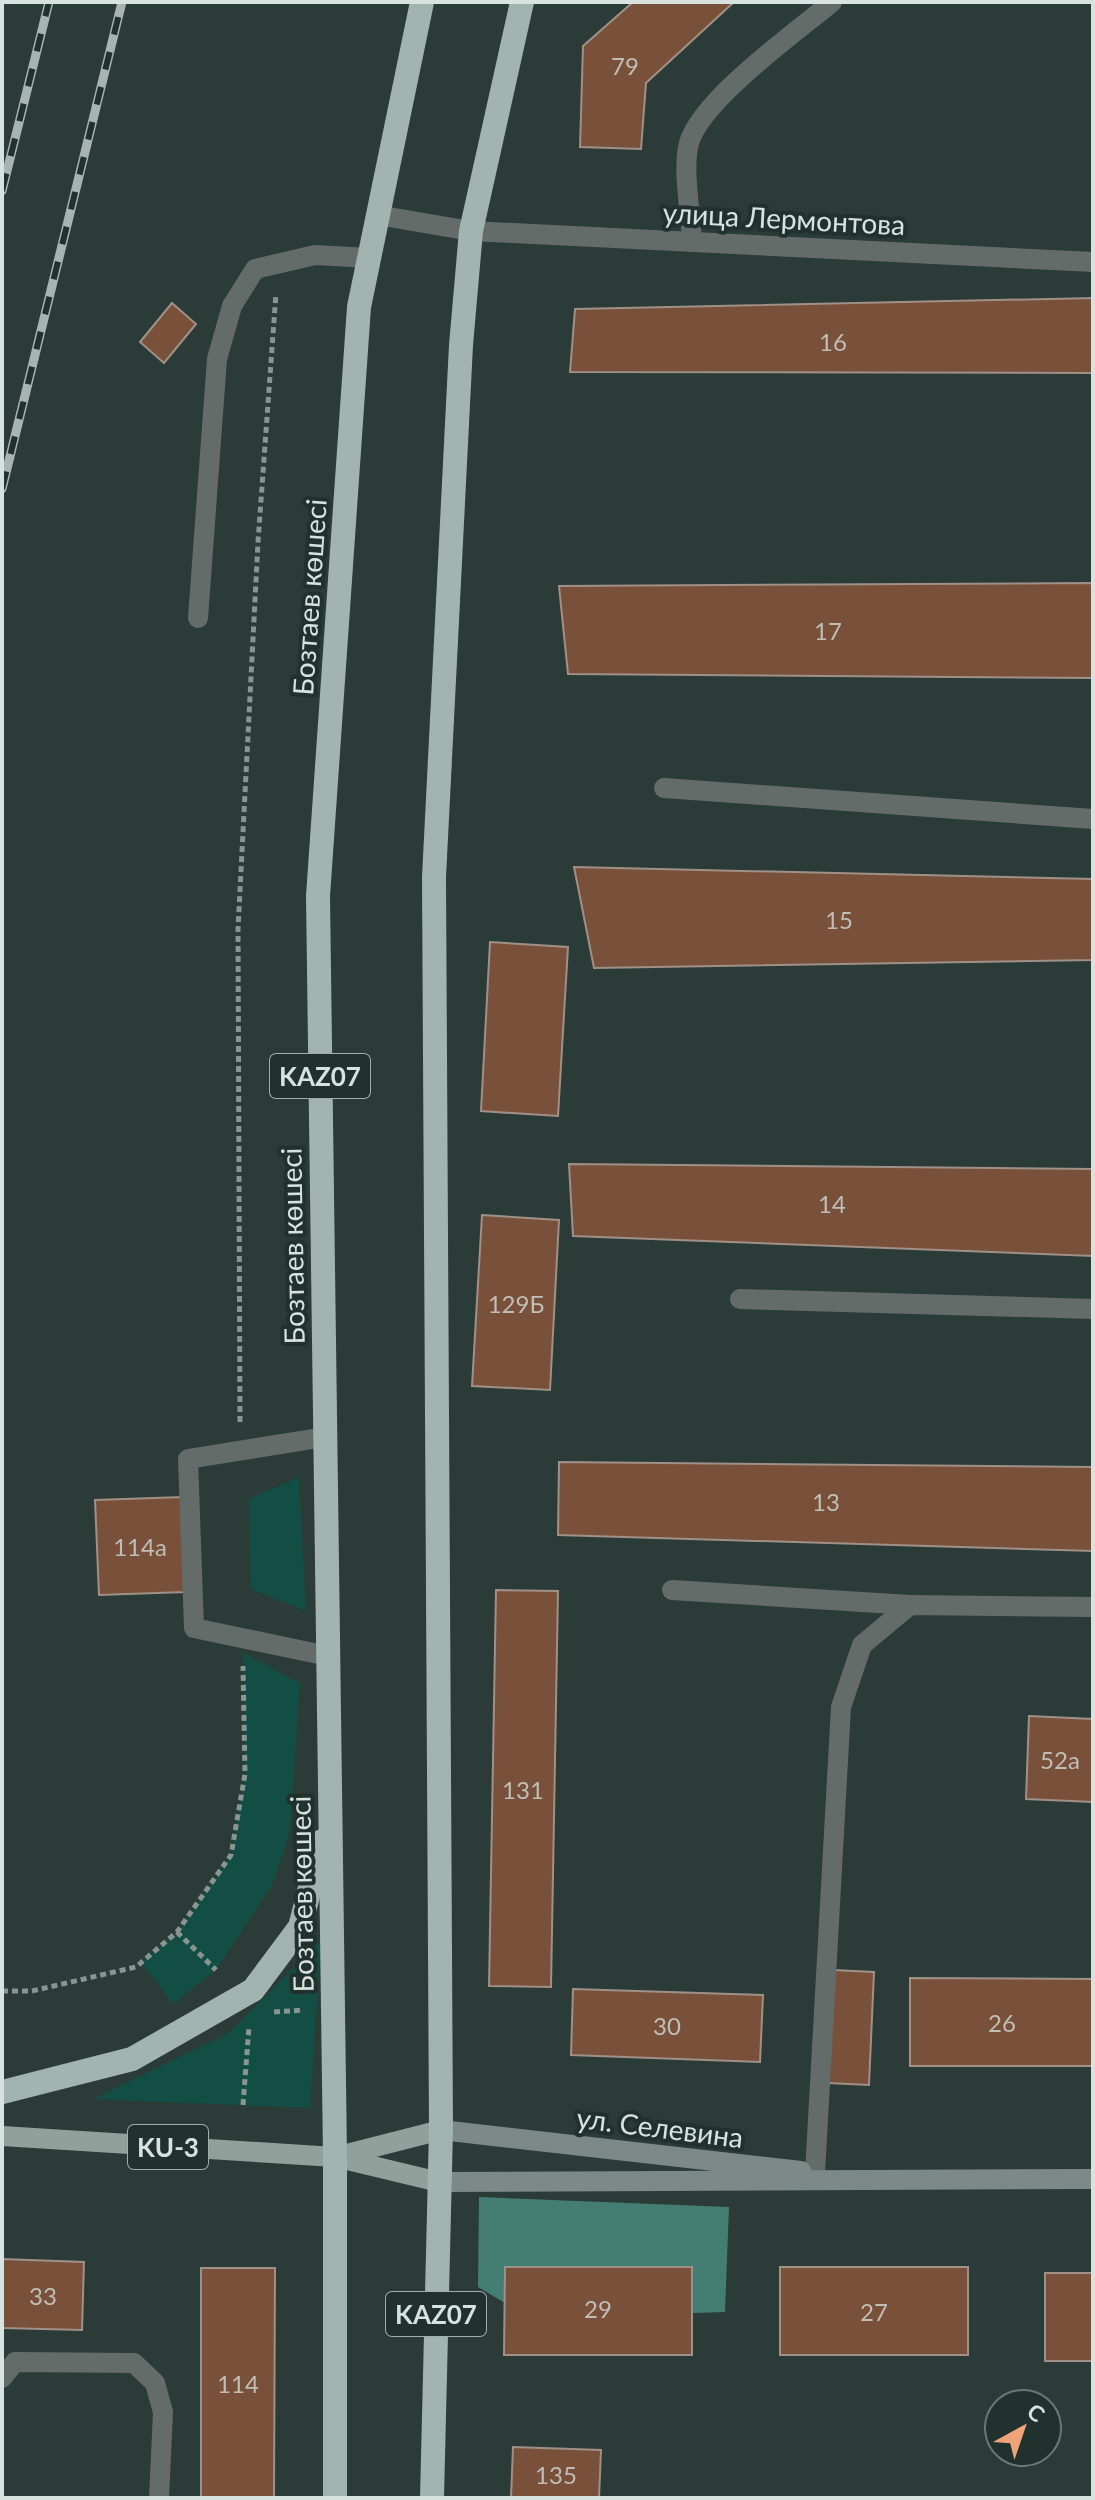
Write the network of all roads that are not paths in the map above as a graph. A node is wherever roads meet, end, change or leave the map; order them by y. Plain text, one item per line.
1 (422, 2) edge
2 (522, 2) edge
3 (832, 2) edge
4 (377, 215) junction
5 (471, 231) junction
6 (692, 242) junction
7 (369, 258) junction
8 (1093, 262) edge
9 (198, 618) dead end
10 (664, 788) dead end
11 (1093, 819) edge
12 (740, 1299) dead end
13 (1093, 1309) edge
14 (325, 1437) junction
15 (672, 1590) dead end
16 (910, 1605) junction
17 (1093, 1607) edge
18 (328, 1656) junction
19 (330, 1808) junction
20 (2, 2092) edge
21 (441, 2130) junction
22 (2, 2136) edge
23 (335, 2157) junction
24 (815, 2173) junction
25 (1093, 2179) edge
26 (439, 2182) junction
27 (872, 2182) junction
28 (2, 2378) edge
29 (159, 2498) edge
30 (335, 2498) edge
31 (432, 2498) edge

1 - 4 highway, Бозтаев көшесі / KAZ07
2 - 5 highway, KAZ07
3 - 6 street
4 - 5 street, улица Лермонтова
4 - 7 highway, Бозтаев көшесі / KAZ07
5 - 6 street, улица Лермонтова
5 - 21 highway, KAZ07
6 - 8 street, улица Лермонтова
7 - 9 street
7 - 14 highway, Бозтаев көшесі / KAZ07
10 - 11 street
12 - 13 street
14 - 18 highway, Бозтаев көшесі / KAZ07
14 - 18 street
15 - 16 street
16 - 17 street
16 - 24 street
18 - 19 highway, Бозтаев көшесі / KAZ07
19 - 20 highway
19 - 23 highway, Бозтаев көшесі / KAZ07
21 - 23 main road, KU-3
21 - 24 main road, ул. Селевина
21 - 26 highway, KAZ07
22 - 23 main road, KU-3
23 - 26 main road, KU-3
23 - 30 highway, Бозтаев көшесі / KAZ07
24 - 27 main road, ул. Селевина
25 - 27 main road, ул. Селевина
26 - 27 main road, ул. Селевина
26 - 31 highway, KAZ07
28 - 29 street

